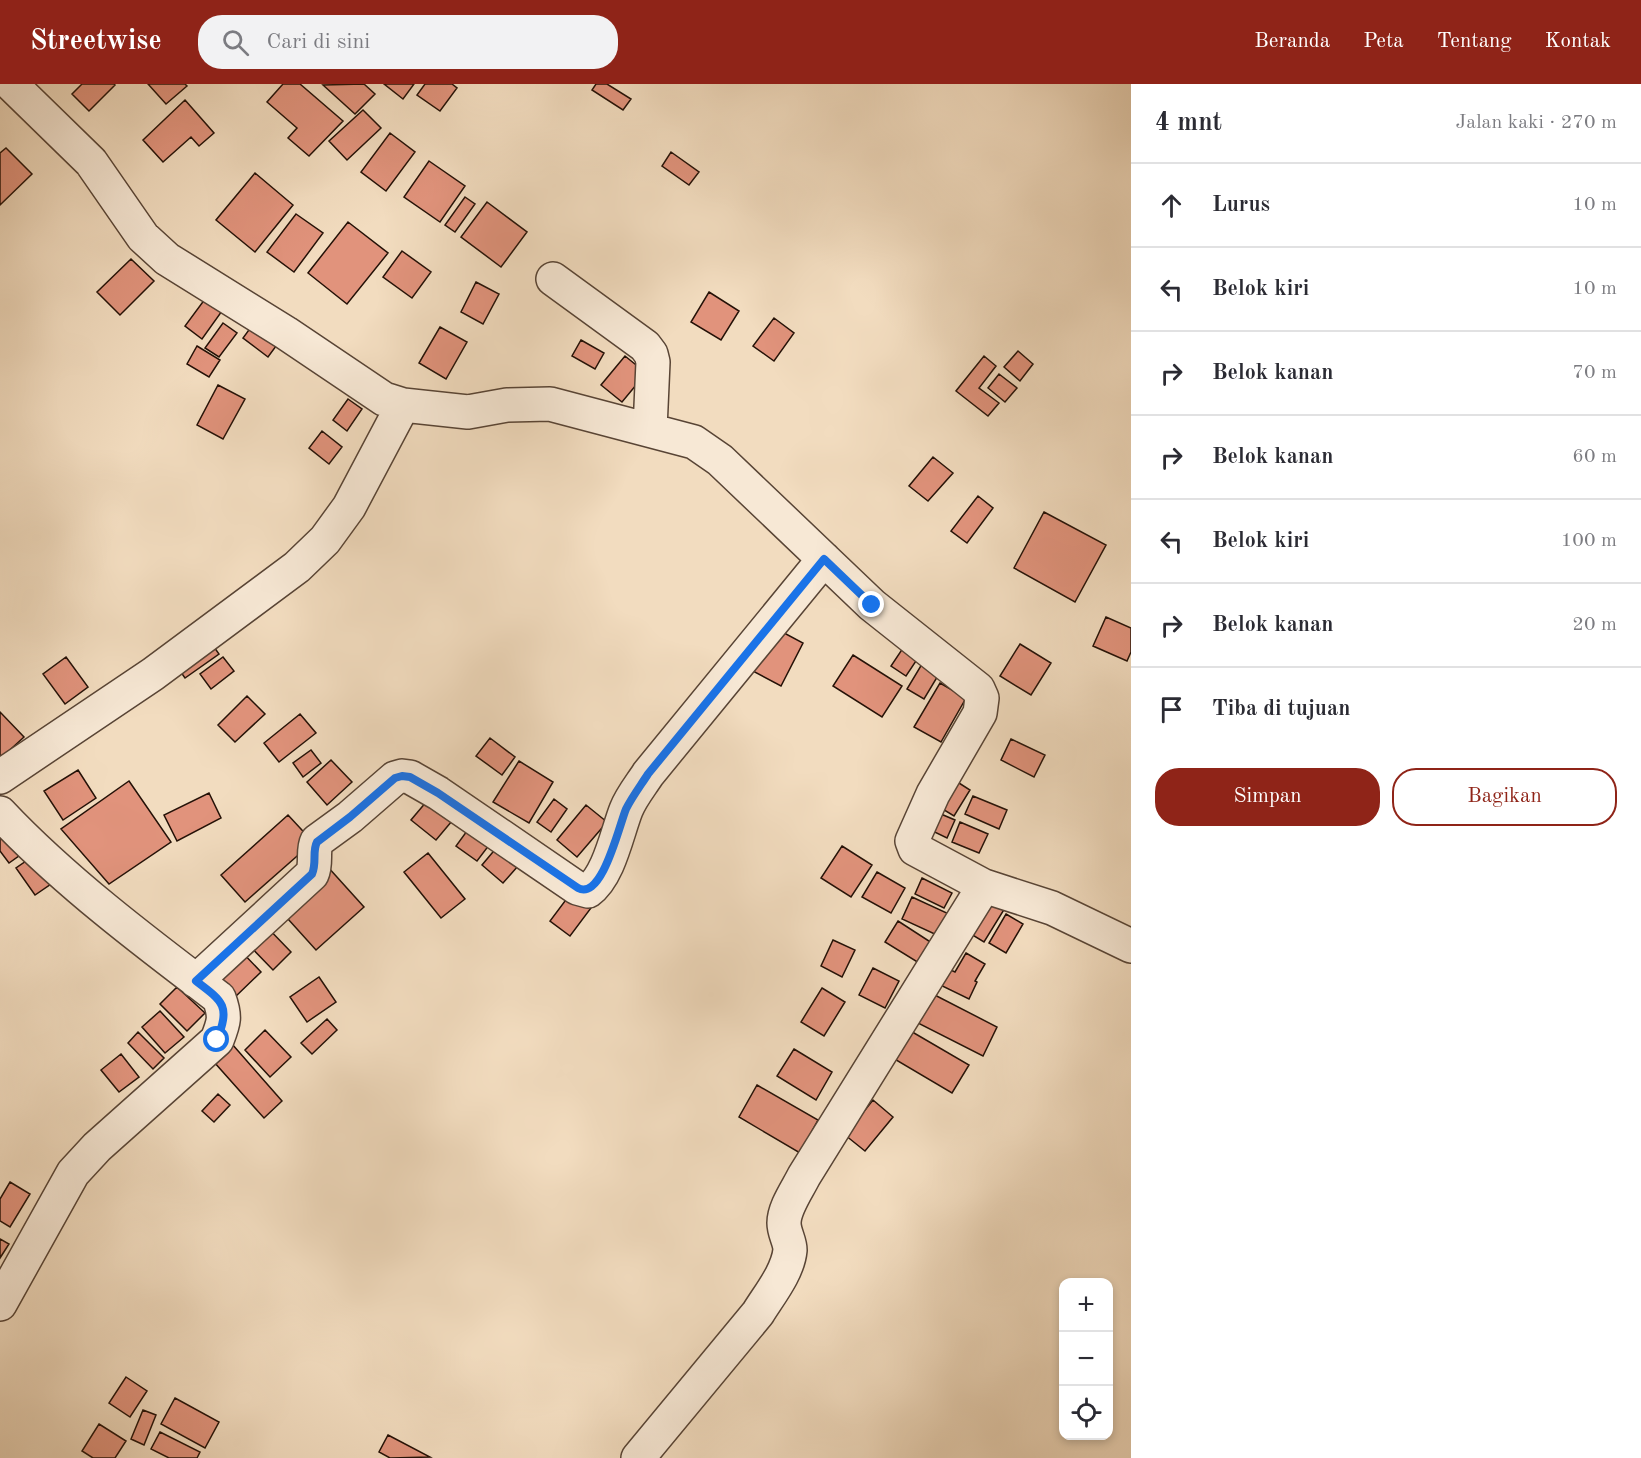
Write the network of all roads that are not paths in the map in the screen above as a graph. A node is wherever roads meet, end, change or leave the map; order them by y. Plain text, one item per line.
1 (11, 84) edge
2 (553, 279) dead end
3 (403, 405) junction
4 (650, 429) junction
5 (824, 559) junction
6 (0, 777) edge
7 (0, 813) edge
8 (984, 886) junction
9 (1131, 946) edge
10 (196, 981) junction
11 (0, 1304) edge
12 (638, 1458) edge

1 - 3 street
2 - 4 street
3 - 4 street
3 - 6 street
4 - 5 street
5 - 8 street
5 - 10 street
7 - 10 street
8 - 9 street
8 - 12 street
10 - 11 street

